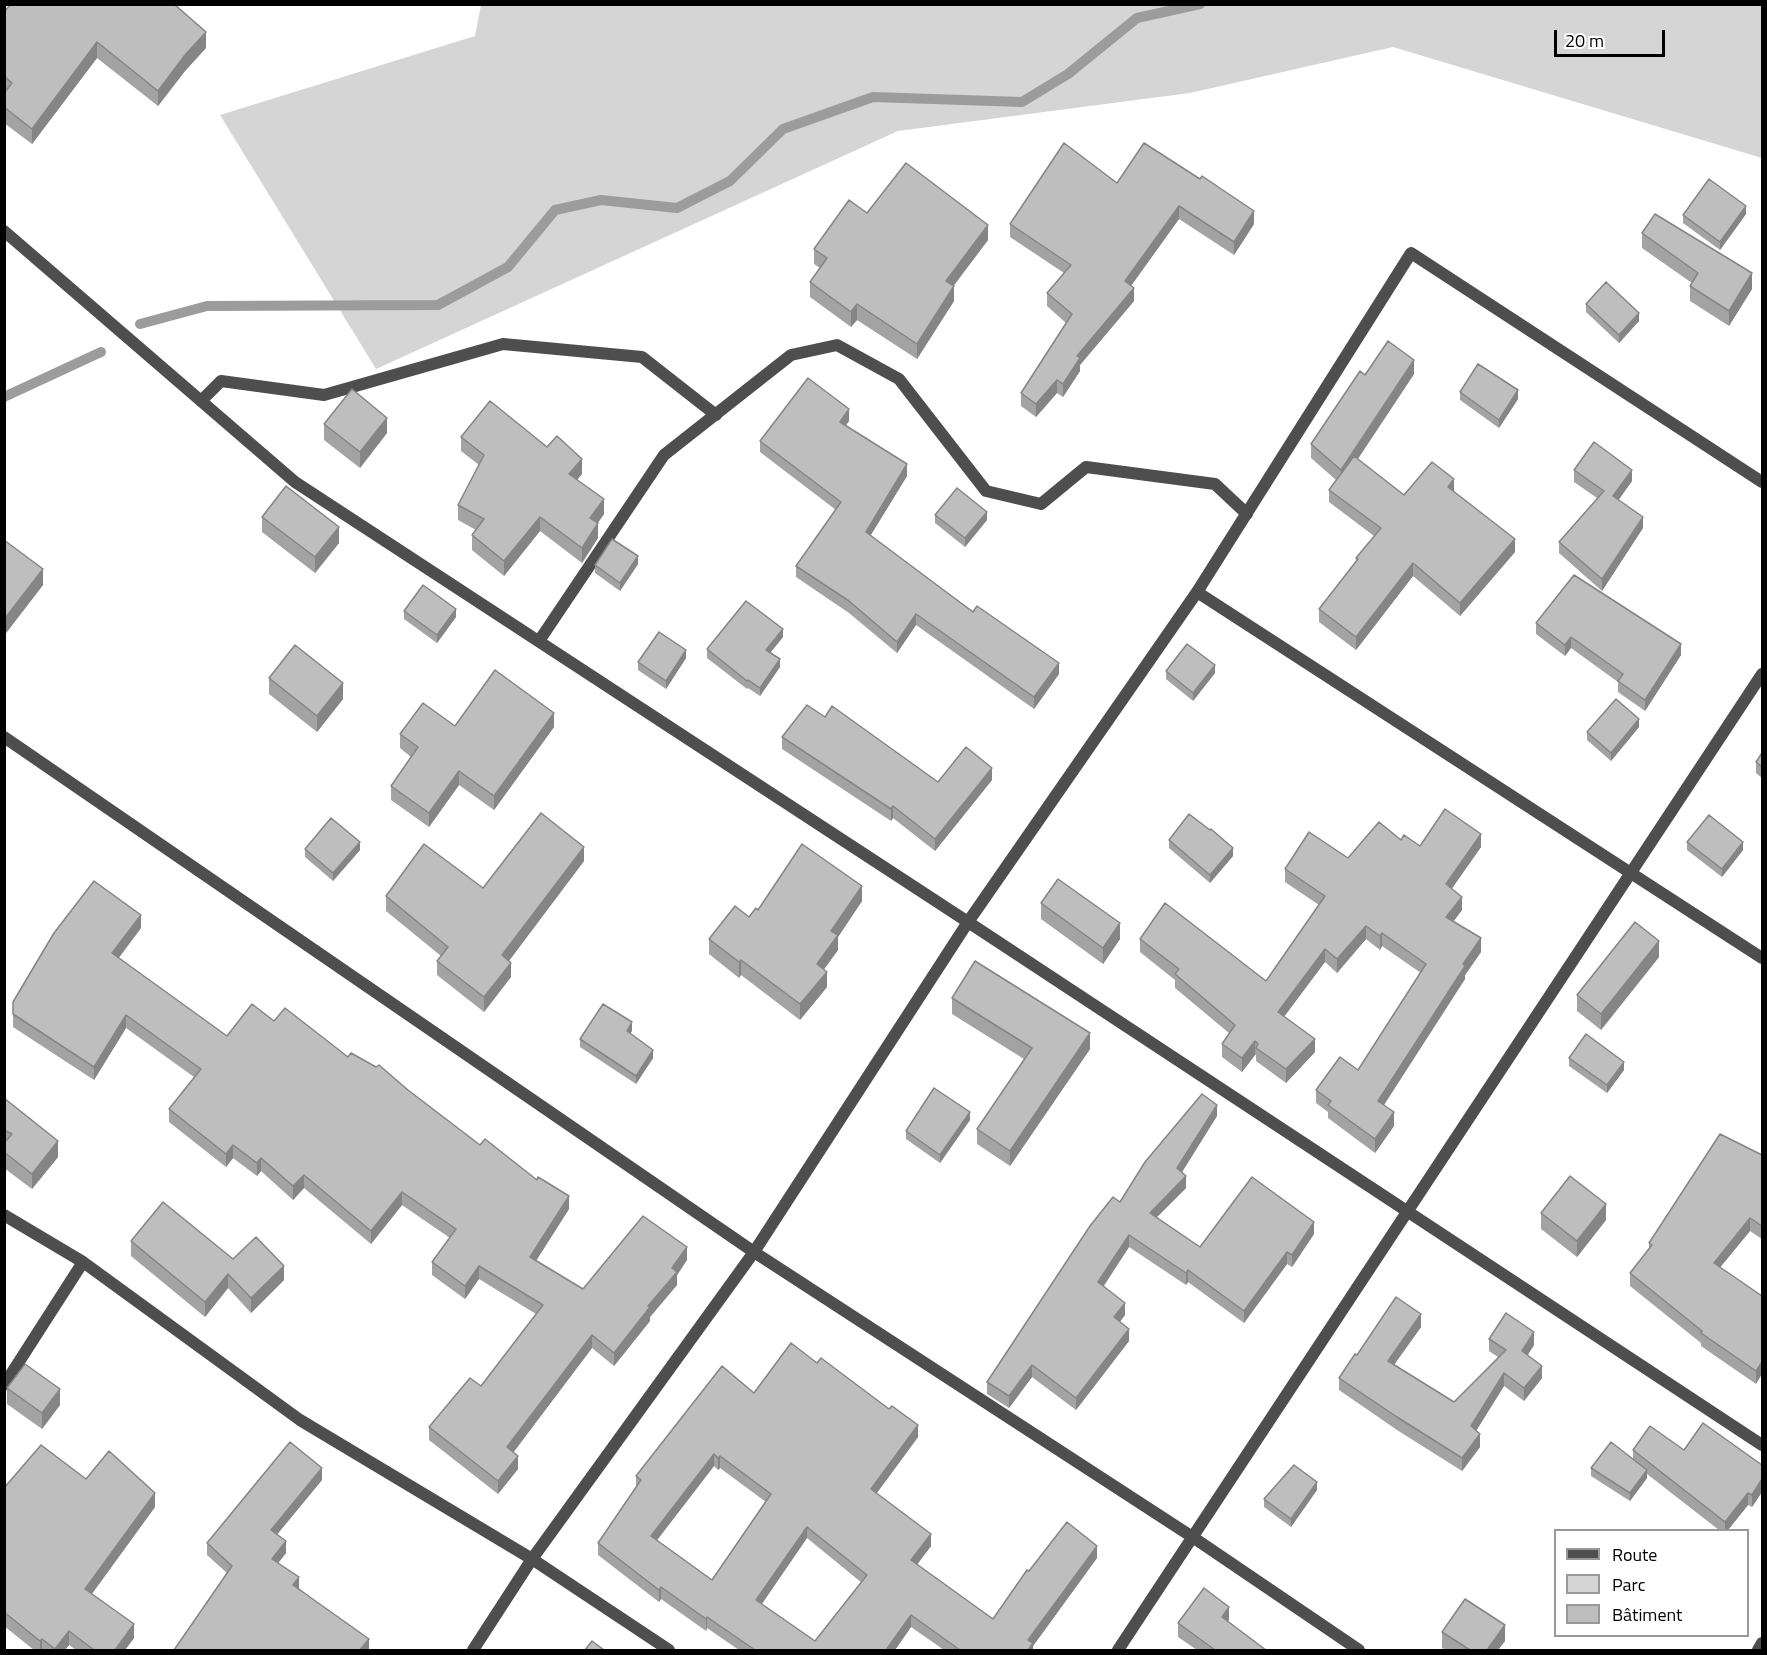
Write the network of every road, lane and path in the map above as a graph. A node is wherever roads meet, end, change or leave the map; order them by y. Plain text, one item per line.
1 (4, 231) edge
2 (201, 401) junction
3 (716, 415) junction
4 (1762, 482) edge
5 (1247, 514) junction
6 (1197, 592) junction
7 (539, 641) junction
8 (1762, 674) edge
9 (4, 736) edge
10 (1632, 873) junction
11 (968, 922) junction
12 (1762, 958) edge
13 (1409, 1212) junction
14 (4, 1215) edge
15 (754, 1252) junction
16 (82, 1262) junction
17 (4, 1385) edge
18 (1762, 1445) edge
19 (1194, 1538) junction
20 (532, 1559) junction
21 (1762, 1643) edge
22 (473, 1650) edge
23 (669, 1650) edge
24 (1118, 1650) edge
25 (1359, 1650) edge
26 (1758, 1650) edge

1 - 2 street
2 - 3 street
2 - 7 street
3 - 5 street
3 - 7 street
4 - 5 street
5 - 6 street
6 - 10 street
6 - 11 street
7 - 11 street
8 - 10 street
9 - 15 street
10 - 12 street
10 - 13 street
11 - 13 street
11 - 15 street
13 - 18 street
13 - 19 street
14 - 16 street
15 - 19 street
15 - 20 street
16 - 17 street
16 - 20 street
19 - 24 street
19 - 25 street
20 - 22 street
20 - 23 street
21 - 26 street

